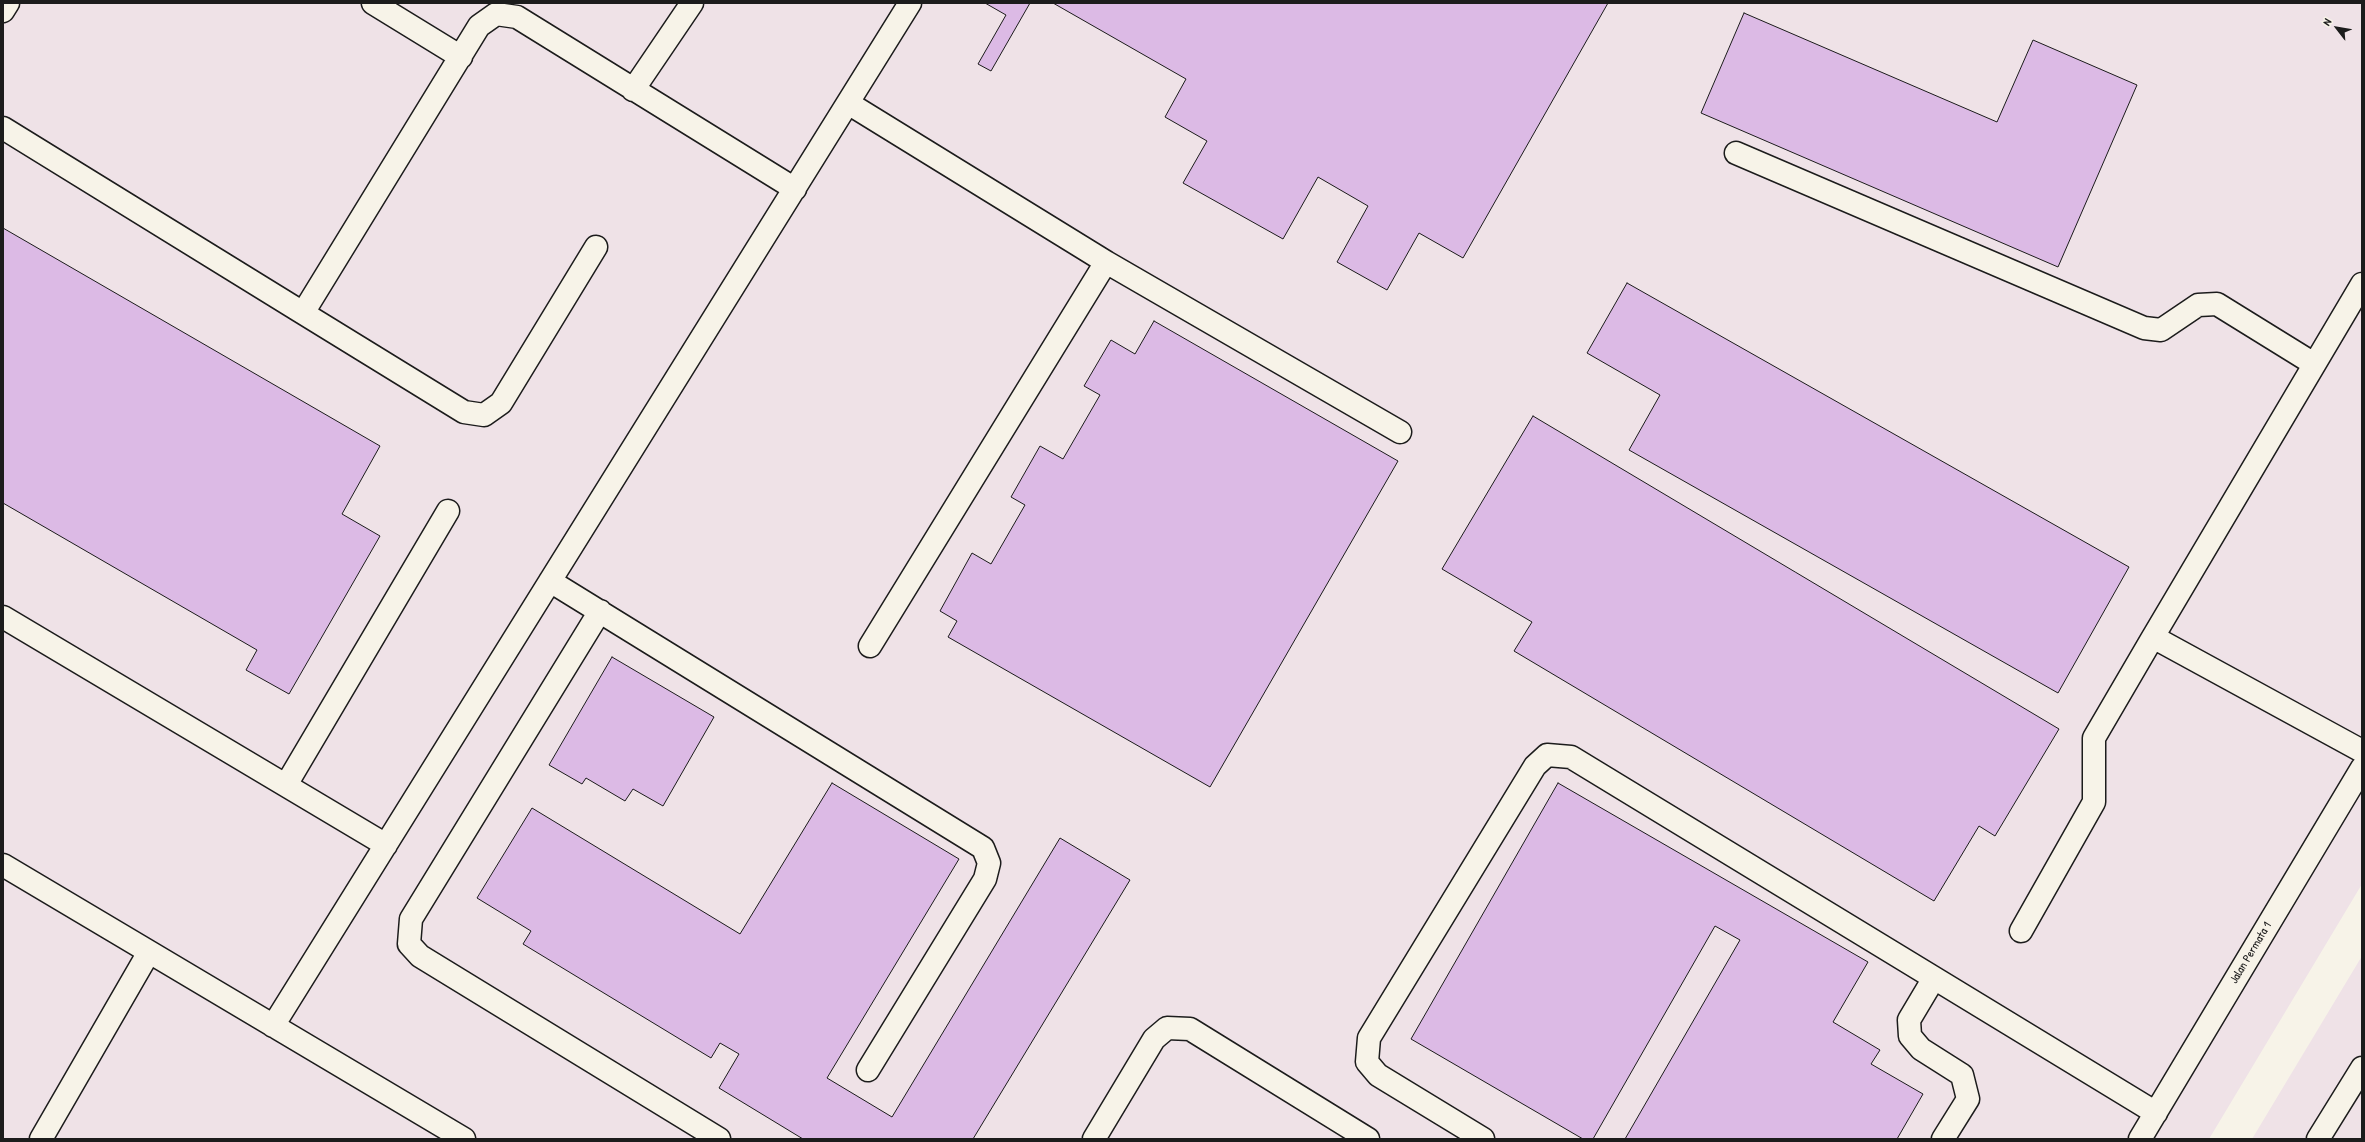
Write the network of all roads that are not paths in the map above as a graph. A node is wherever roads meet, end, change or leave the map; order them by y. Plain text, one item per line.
1 (8, 3) edge
2 (373, 3) edge
3 (692, 3) edge
4 (910, 3) edge
5 (3, 11) edge
6 (461, 57) junction
7 (633, 90) junction
8 (848, 103) junction
9 (3, 128) edge
10 (1736, 153) dead end
11 (795, 189) junction
12 (596, 248) dead end
13 (1106, 262) junction
14 (2362, 284) edge
15 (303, 313) junction
16 (2314, 364) junction
17 (1400, 432) dead end
18 (448, 511) dead end
19 (550, 581) junction
20 (600, 611) junction
21 (3, 617) edge
22 (2153, 637) junction
23 (870, 646) dead end
24 (2362, 751) edge
25 (2362, 768) edge
26 (286, 785) junction
27 (386, 845) junction
28 (3, 865) edge
29 (2021, 931) dead end
30 (149, 952) junction
31 (1934, 978) junction
32 (273, 1026) junction
33 (2362, 1068) edge
34 (868, 1070) dead end
35 (2156, 1112) junction
36 (41, 1139) edge
37 (464, 1139) edge
38 (719, 1139) edge
39 (1094, 1139) edge
40 (1368, 1139) edge
41 (1483, 1139) edge
42 (1943, 1139) edge
43 (2140, 1139) edge
44 (2318, 1139) edge

1 - 5 street
2 - 6 street
3 - 7 street
4 - 8 street
6 - 7 street
6 - 15 street
7 - 11 street
8 - 11 street
8 - 13 street
9 - 15 street
10 - 16 street
11 - 19 street
12 - 15 street
13 - 17 street
13 - 23 street
14 - 16 street
16 - 22 street
18 - 26 street
19 - 20 street
19 - 27 street
20 - 34 street
20 - 38 street
21 - 26 street
22 - 24 street
22 - 29 street
25 - 35 street, Jalan Permata 1
26 - 27 street
27 - 32 street
28 - 30 street
30 - 32 street
30 - 36 street
31 - 35 street
31 - 41 street
31 - 42 street
32 - 37 street
33 - 44 street
35 - 43 street, Jalan Permata 1
39 - 40 street

